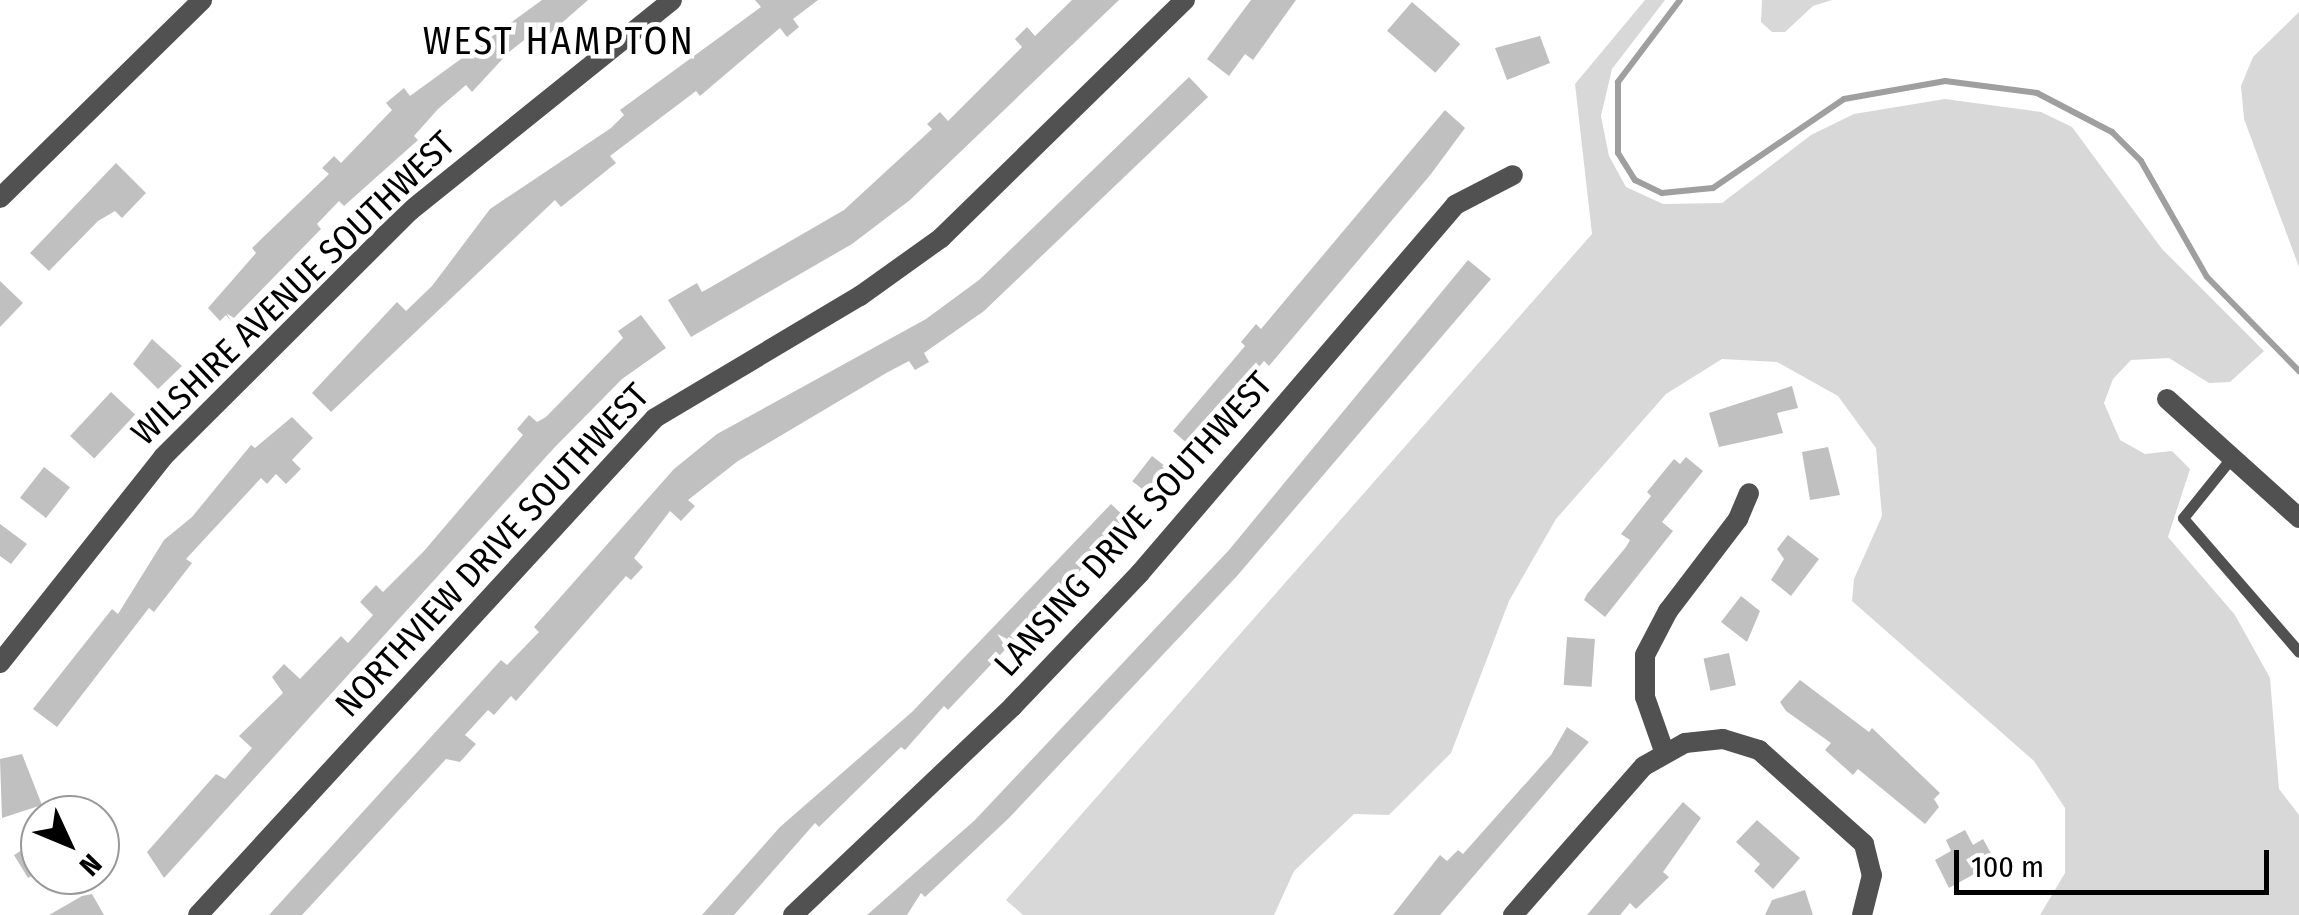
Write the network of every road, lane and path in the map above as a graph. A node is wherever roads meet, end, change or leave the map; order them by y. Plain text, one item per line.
1 (202, 0) edge
2 (672, 0) edge
3 (1185, 0) edge
4 (1513, 175) dead end
5 (0, 198) edge
6 (2167, 399) dead end
7 (2232, 458) junction
8 (1748, 493) dead end
9 (2299, 518) edge
10 (2299, 652) edge
11 (0, 664) edge
12 (1664, 751) junction
13 (797, 913) edge
14 (198, 915) edge
15 (1513, 915) edge
16 (1862, 915) edge

1 - 5 street
2 - 11 street, WILSHIRE AVENUE SOUTHWEST
3 - 14 street, NORTHVIEW DRIVE SOUTHWEST
4 - 13 street, LANSING DRIVE SOUTHWEST
6 - 7 street
7 - 9 street
7 - 10 lane
8 - 12 street
12 - 15 street
12 - 16 street

